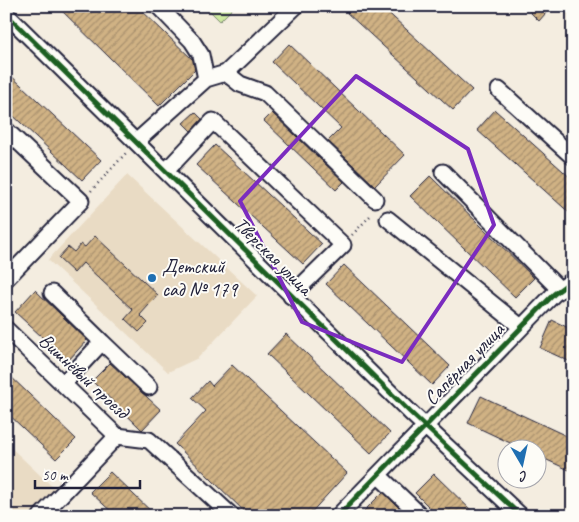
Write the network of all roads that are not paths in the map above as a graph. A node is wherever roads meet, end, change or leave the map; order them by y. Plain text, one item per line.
1 (158, 6) edge
2 (296, 6) edge
3 (6, 14) edge
4 (226, 73) junction
5 (206, 79) junction
6 (499, 90) dead end
7 (6, 130) edge
8 (137, 141) junction
9 (573, 157) edge
10 (166, 171) junction
11 (443, 172) dead end
12 (375, 199) dead end
13 (388, 219) dead end
14 (6, 279) edge
15 (573, 280) edge
16 (560, 290) junction
17 (52, 293) dead end
18 (291, 296) junction
19 (521, 327) junction
20 (6, 329) edge
21 (102, 342) junction
22 (63, 384) junction
23 (149, 387) dead end
24 (425, 426) junction
25 (117, 436) junction
26 (378, 475) junction
27 (41, 516) edge
28 (232, 516) edge
29 (338, 516) edge
30 (417, 516) edge
31 (522, 516) edge

1 - 5 street
2 - 4 street
3 - 8 street, Тверская улица
4 - 5 street
4 - 12 street
5 - 8 street
6 - 9 street
7 - 14 street
8 - 10 street, Тверская улица
10 - 18 street, Тверская улица
10 - 18 street
11 - 16 street
13 - 19 street
15 - 16 street, Сапёрная улица
16 - 19 street, Сапёрная улица
17 - 21 street
18 - 24 street, Тверская улица
19 - 24 street, Сапёрная улица
20 - 22 street, Вишнёвый проезд
21 - 22 street
21 - 23 street
22 - 25 street, Вишнёвый проезд
24 - 26 street, Сапёрная улица
24 - 31 street, Тверская улица
25 - 27 street
25 - 28 street, Вишнёвый проезд
26 - 29 street, Сапёрная улица
26 - 30 street

